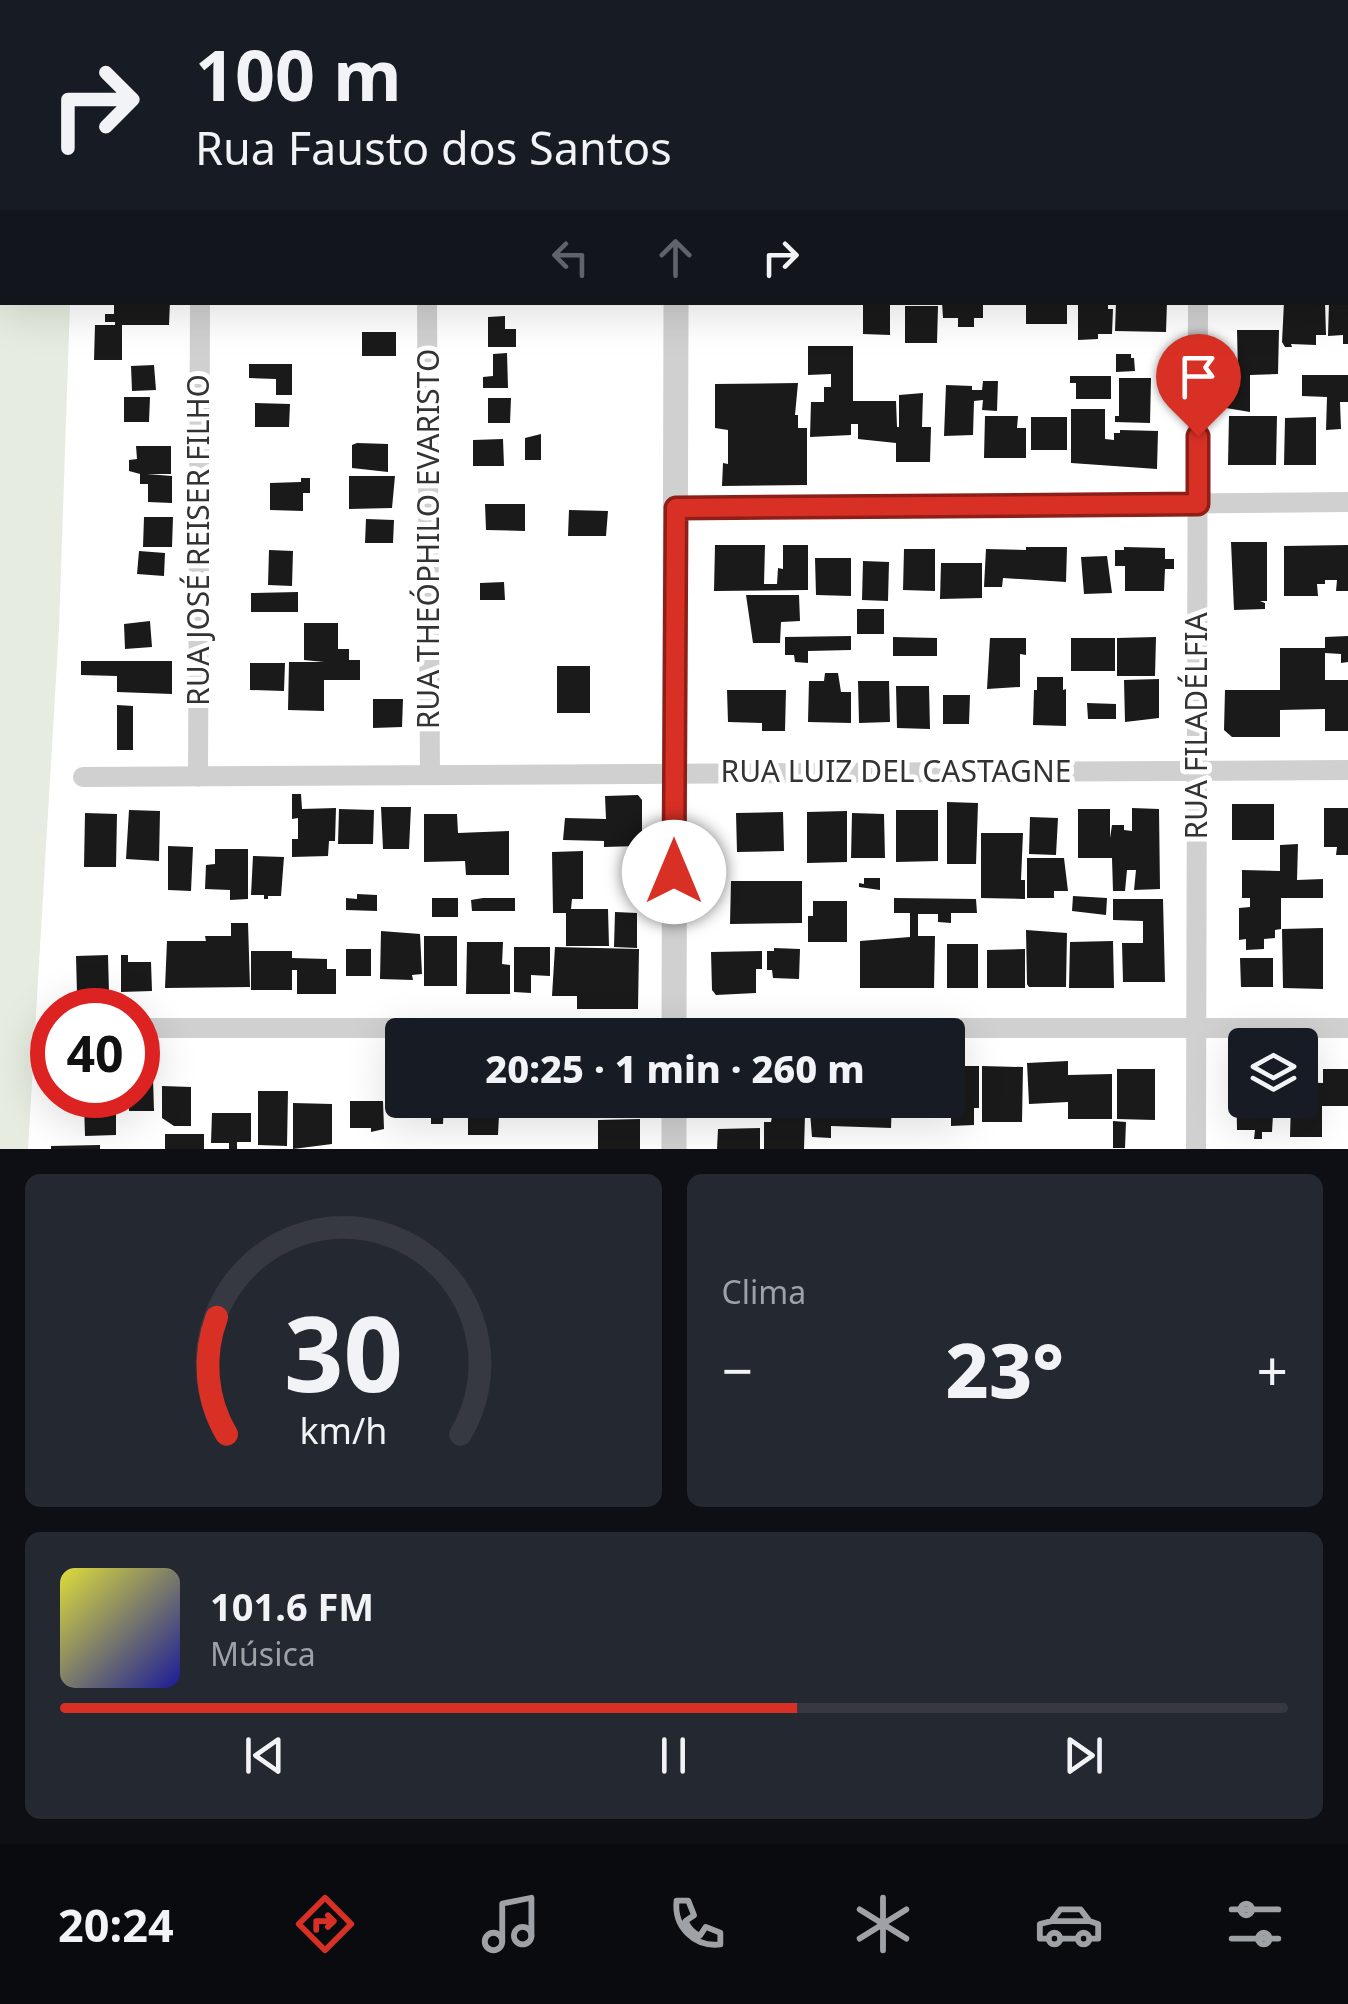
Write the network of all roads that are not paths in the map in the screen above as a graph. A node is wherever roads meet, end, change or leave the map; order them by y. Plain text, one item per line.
1 (200, 305) edge
2 (427, 305) edge
3 (676, 305) edge
4 (1198, 305) edge
5 (1348, 502) edge
6 (1198, 504) junction
7 (676, 508) junction
8 (1348, 770) edge
9 (1197, 771) junction
10 (675, 774) junction
11 (430, 775) junction
12 (83, 777) dead end
13 (198, 777) junction
14 (674, 1018) edge
15 (160, 1028) edge
16 (1196, 1028) junction
17 (1348, 1028) edge
18 (385, 1030) edge
19 (965, 1030) edge
20 (674, 1118) edge
21 (674, 1149) edge
22 (1196, 1149) edge

1 - 13 street, RUA JOSÉ REISER FILHO
2 - 11 street, RUA THEÓPHILO EVARISTO
3 - 7 street
4 - 6 street, RUA FILADÉLFIA
5 - 6 street
6 - 7 street
6 - 9 street, RUA FILADÉLFIA
7 - 10 street
8 - 9 street, RUA LUIZ DEL CASTAGNE
9 - 10 street, RUA LUIZ DEL CASTAGNE
9 - 16 street, RUA FILADÉLFIA
10 - 11 street, RUA LUIZ DEL CASTAGNE
10 - 14 street
11 - 13 street, RUA LUIZ DEL CASTAGNE
12 - 13 street, RUA LUIZ DEL CASTAGNE
15 - 18 street
16 - 17 street
16 - 19 street
16 - 22 street, RUA FILADÉLFIA
20 - 21 street

